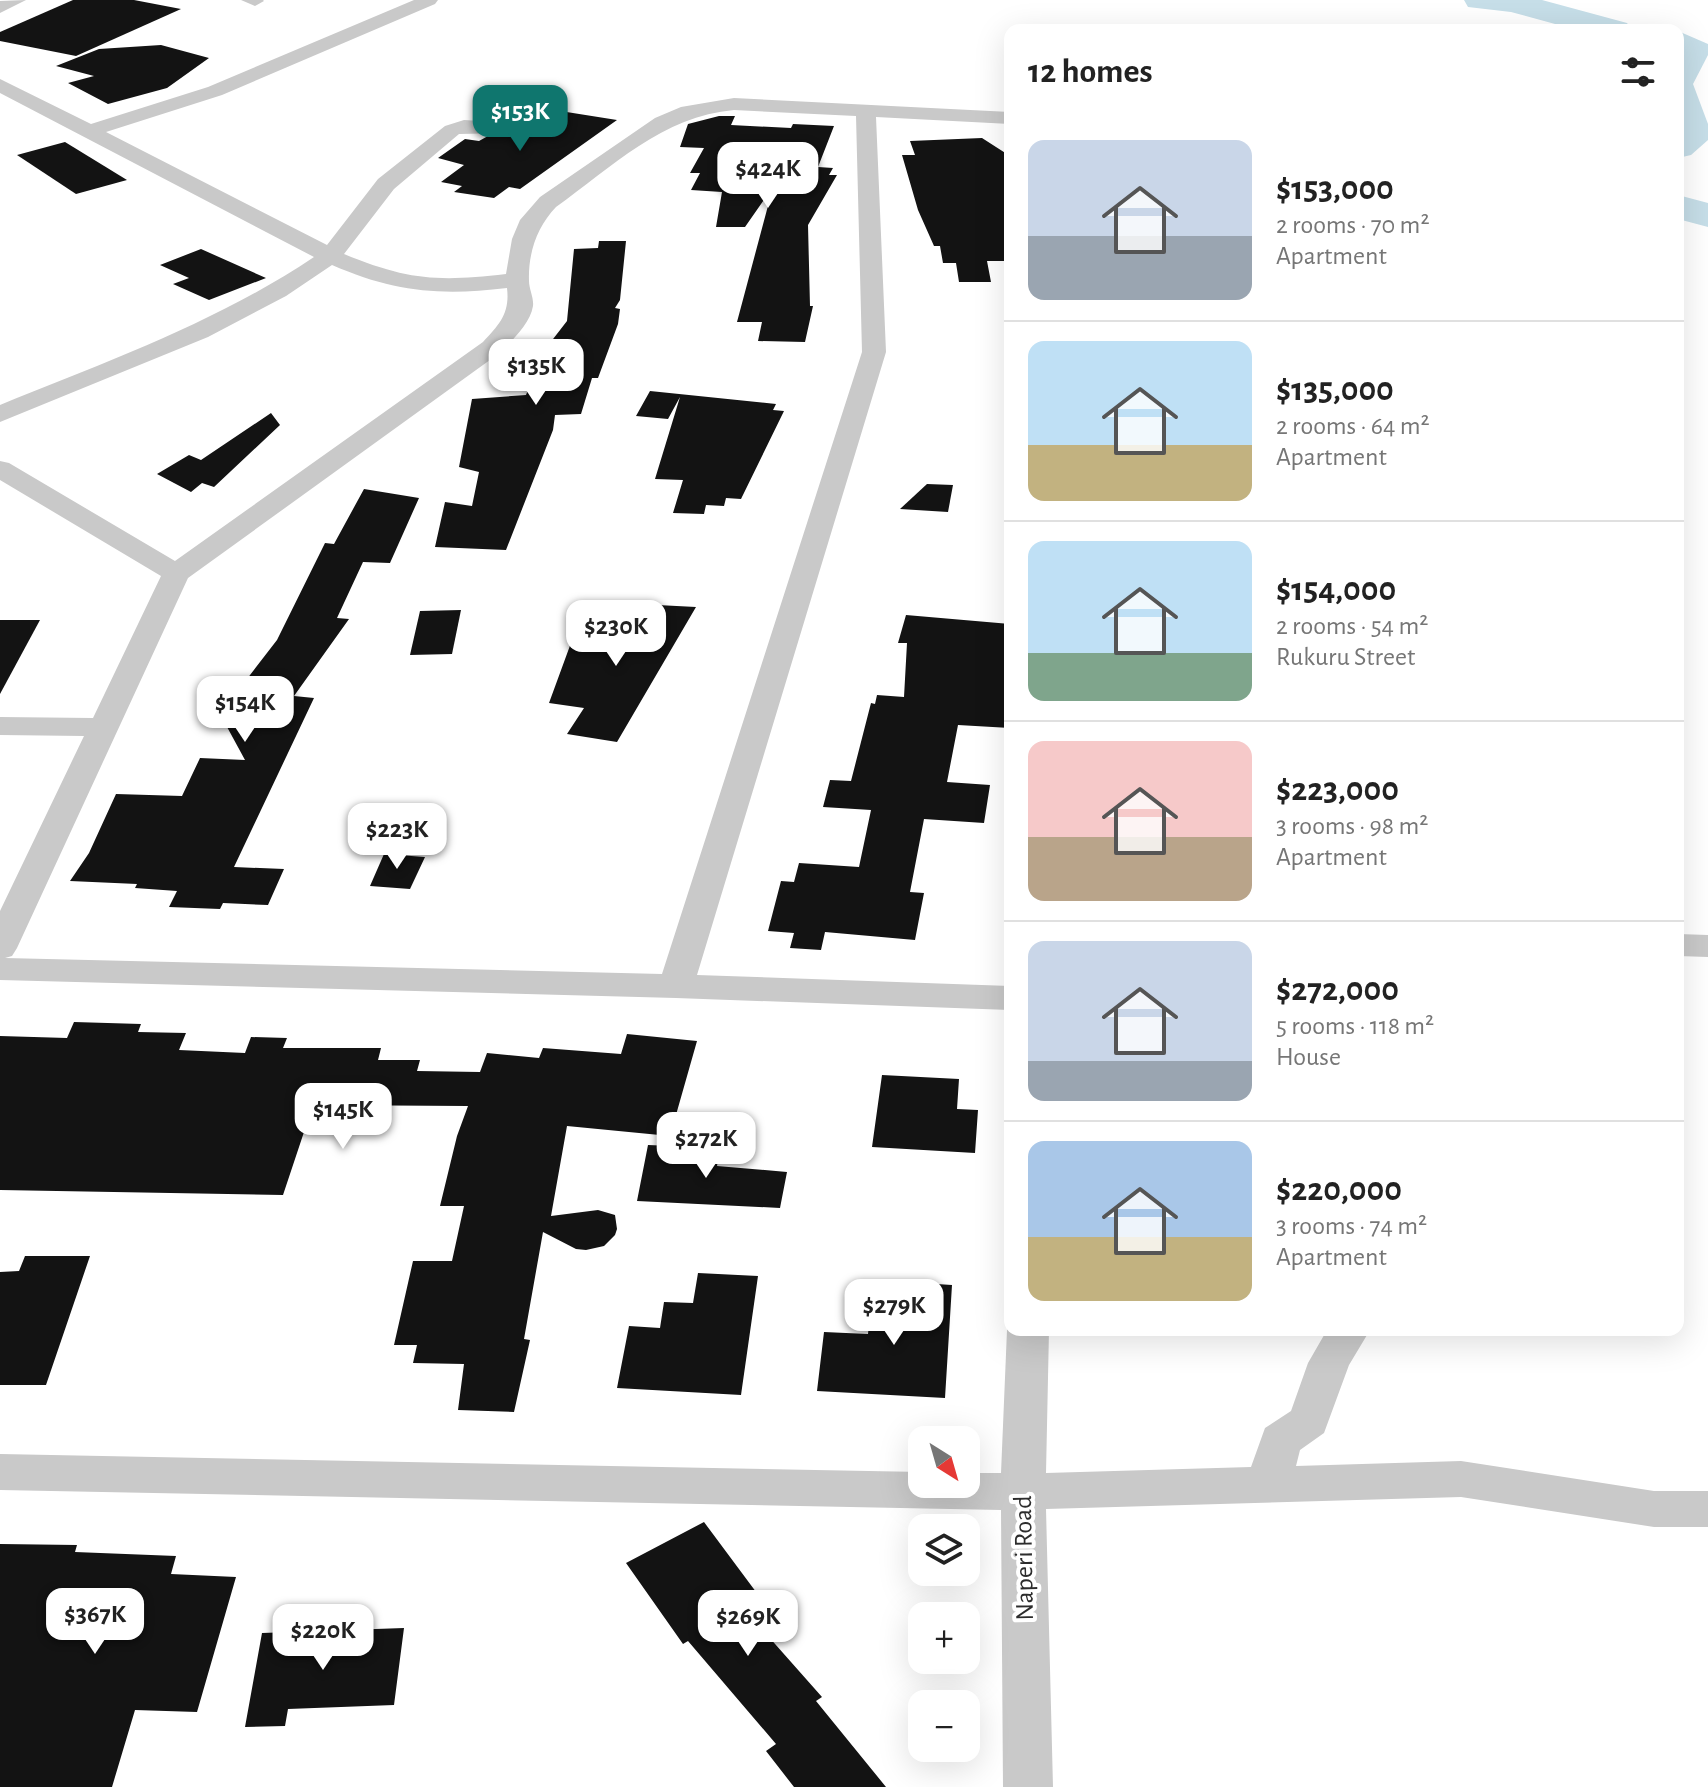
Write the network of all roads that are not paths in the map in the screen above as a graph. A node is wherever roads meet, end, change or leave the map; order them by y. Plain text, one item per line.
1 (17, 0) edge
2 (429, 0) edge
3 (0, 8) edge
4 (0, 85) edge
5 (866, 112) junction
6 (1004, 118) edge
7 (509, 127) dead end
8 (89, 131) junction
9 (330, 256) junction
10 (517, 280) junction
11 (0, 414) edge
12 (0, 469) edge
13 (176, 573) junction
14 (0, 726) edge
15 (103, 727) junction
16 (1684, 945) edge
17 (1708, 946) edge
18 (0, 948) edge
19 (0, 969) edge
20 (676, 986) junction
21 (1004, 998) edge
22 (1028, 1336) edge
23 (1345, 1336) edge
24 (0, 1472) edge
25 (1269, 1483) junction
26 (1023, 1492) junction
27 (1708, 1509) edge
28 (1028, 1787) edge

1 - 3 street
2 - 8 street
4 - 8 street
5 - 6 street
5 - 10 street
5 - 20 street
7 - 9 street
8 - 9 street
9 - 10 street
9 - 11 street
10 - 13 street
12 - 13 street
13 - 15 street
14 - 15 street
15 - 18 street
16 - 17 street
19 - 20 street
20 - 21 street
22 - 26 street, Naperi Road
23 - 25 street
24 - 26 street
25 - 26 street
25 - 27 street
26 - 28 street, Naperi Road

